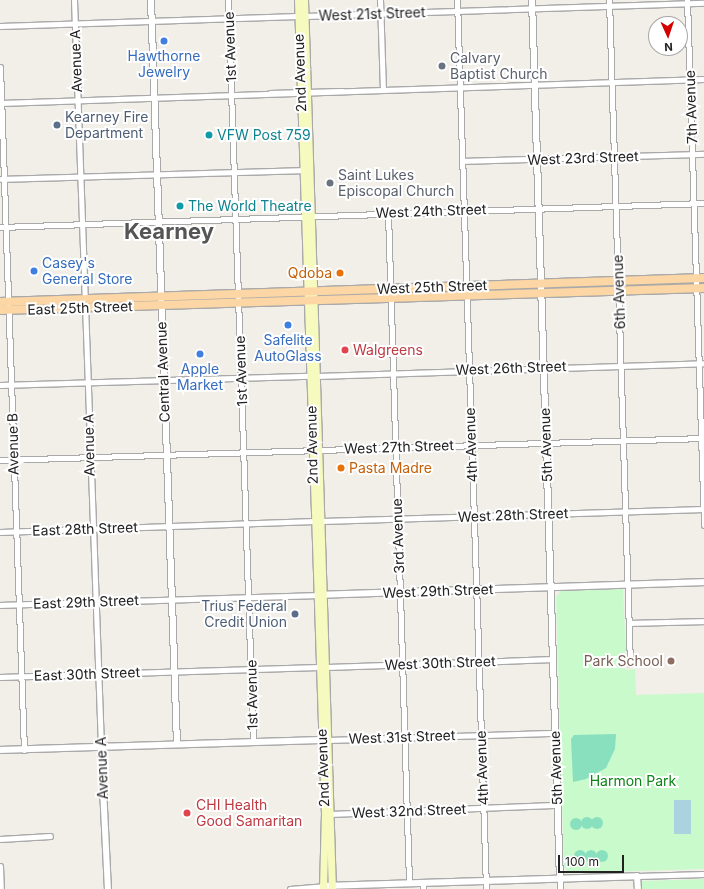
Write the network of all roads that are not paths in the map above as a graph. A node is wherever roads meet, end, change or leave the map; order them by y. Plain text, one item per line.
1 (74, 0) edge
2 (151, 0) edge
3 (228, 0) edge
4 (298, 0) edge
5 (304, 0) edge
6 (380, 0) edge
7 (457, 0) edge
8 (532, 0) edge
9 (609, 0) edge
10 (687, 2) edge
11 (704, 3) edge
12 (609, 6) junction
13 (532, 9) junction
14 (457, 11) junction
15 (381, 13) junction
16 (302, 16) junction
17 (229, 18) junction
18 (151, 20) junction
19 (74, 23) junction
20 (0, 26) edge
21 (0, 67) edge
22 (690, 79) junction
23 (704, 79) edge
24 (612, 82) junction
25 (535, 84) junction
26 (460, 87) junction
27 (383, 90) junction
28 (305, 92) junction
29 (232, 94) junction
30 (154, 98) junction
31 (77, 101) junction
32 (1, 103) edge
33 (704, 154) edge
34 (692, 155) junction
35 (614, 157) junction
36 (537, 159) junction
37 (462, 161) junction
38 (307, 170) junction
39 (234, 171) junction
40 (156, 174) junction
41 (80, 176) junction
42 (2, 179) edge
43 (694, 203) junction
44 (704, 203) edge
45 (616, 205) junction
46 (538, 207) junction
47 (464, 210) junction
48 (388, 213) junction
49 (308, 216) junction
50 (236, 218) junction
51 (158, 221) junction
52 (82, 224) junction
53 (2, 227) edge
54 (700, 278) edge
55 (618, 281) junction
56 (541, 284) junction
57 (466, 286) junction
58 (700, 288) edge
59 (390, 289) junction
60 (311, 291) junction
61 (618, 291) junction
62 (541, 293) junction
63 (238, 294) junction
64 (466, 296) junction
65 (390, 298) junction
66 (85, 299) junction
67 (161, 300) junction
68 (311, 300) junction
69 (4, 302) edge
70 (239, 303) junction
71 (85, 308) junction
72 (4, 310) edge
73 (698, 364) junction
74 (704, 364) edge
75 (621, 365) junction
76 (543, 367) junction
77 (468, 370) junction
78 (393, 373) junction
79 (314, 376) junction
80 (241, 377) junction
81 (164, 380) junction
82 (86, 383) junction
83 (0, 385) edge
84 (10, 385) junction
85 (702, 438) edge
86 (624, 440) junction
87 (546, 442) junction
88 (470, 445) junction
89 (393, 448) junction
90 (316, 449) junction
91 (242, 452) junction
92 (166, 454) junction
93 (88, 457) junction
94 (0, 460) edge
95 (12, 460) junction
96 (704, 509) edge
97 (626, 511) junction
98 (548, 514) junction
99 (473, 516) junction
100 (398, 519) junction
101 (314, 521) junction
102 (322, 521) junction
103 (247, 524) junction
104 (704, 525) edge
105 (169, 526) junction
106 (93, 529) junction
107 (17, 531) junction
108 (0, 532) edge
109 (704, 582) edge
110 (628, 584) junction
111 (551, 587) junction
112 (475, 589) junction
113 (400, 592) junction
114 (325, 594) junction
115 (317, 595) junction
116 (248, 597) junction
117 (172, 599) junction
118 (94, 602) junction
119 (0, 605) edge
120 (18, 605) junction
121 (704, 621) edge
122 (630, 623) junction
123 (553, 659) junction
124 (478, 661) junction
125 (402, 664) junction
126 (630, 664) dead end
127 (319, 667) junction
128 (327, 667) junction
129 (251, 668) junction
130 (174, 671) junction
131 (99, 674) junction
132 (22, 676) junction
133 (0, 677) edge
134 (555, 733) junction
135 (480, 735) junction
136 (404, 737) junction
137 (322, 740) junction
138 (330, 740) junction
139 (253, 742) junction
140 (178, 744) junction
141 (101, 747) junction
142 (0, 750) edge
143 (24, 750) junction
144 (557, 805) junction
145 (483, 808) junction
146 (406, 811) junction
147 (332, 814) junction
148 (50, 836) dead end
149 (0, 839) edge
150 (0, 866) edge
151 (704, 874) edge
152 (637, 876) junction
153 (560, 879) junction
154 (485, 881) junction
155 (409, 883) junction
156 (423, 886) edge
157 (323, 887) edge
158 (332, 887) edge
159 (1, 889) edge
160 (108, 889) edge
161 (290, 889) edge
162 (486, 889) edge
163 (560, 889) edge
164 (638, 889) edge

1 - 19 street, Avenue A
2 - 18 street, Central Avenue
3 - 17 street, 1st Avenue
4 - 16 main road, 2nd Avenue
5 - 16 main road, 2nd Avenue
6 - 15 street
7 - 14 street, 4th Avenue
8 - 13 street, 5th Avenue
9 - 12 street, 6th Avenue
10 - 11 street, West 21st Street
10 - 12 street, West 21st Street
10 - 22 street, 7th Avenue
12 - 13 street, West 21st Street
12 - 24 street, 6th Avenue
13 - 14 street, West 21st Street
13 - 25 street, 5th Avenue
14 - 15 street, West 21st Street
14 - 26 street, 4th Avenue
15 - 16 street, West 21st Street
15 - 27 street
16 - 17 street, West 21st Street
16 - 28 main road, 2nd Avenue
17 - 18 street, West 21st Street
17 - 29 street, 1st Avenue
18 - 19 street, West 21st Street
18 - 30 street, Central Avenue
19 - 20 street, West 21st Street
19 - 31 street, Avenue A
21 - 32 street, Avenue B
22 - 23 street
22 - 24 street
22 - 34 street, 7th Avenue
24 - 25 street
24 - 35 street, 6th Avenue
25 - 26 street
25 - 36 street, 5th Avenue
26 - 27 street
26 - 37 street, 4th Avenue
27 - 28 street
28 - 29 street
28 - 38 main road, 2nd Avenue
29 - 30 street
29 - 39 street, 1st Avenue
30 - 31 street
30 - 40 street, Central Avenue
31 - 32 street
31 - 41 street, Avenue A
32 - 42 street, Avenue B
33 - 34 street, West 23rd Street
34 - 35 street, West 23rd Street
34 - 43 street, 7th Avenue
35 - 36 street, West 23rd Street
35 - 45 street, 6th Avenue
36 - 37 street, West 23rd Street
36 - 46 street, 5th Avenue
37 - 47 street, 4th Avenue
38 - 39 street
38 - 49 main road, 2nd Avenue
39 - 40 street
39 - 50 street, 1st Avenue
40 - 41 street
40 - 51 street, Central Avenue
41 - 42 street
41 - 52 street, Avenue A
42 - 53 street, Avenue B
43 - 44 street, West 24th Street
43 - 45 street, West 24th Street
43 - 54 street, 7th Avenue
45 - 46 street, West 24th Street
45 - 55 street, 6th Avenue
46 - 47 street, West 24th Street
46 - 56 street, 5th Avenue
47 - 48 street, West 24th Street
47 - 57 street, 4th Avenue
48 - 49 street, West 24th Street
48 - 59 street, 3rd Avenue
49 - 50 street, West 24th Street
49 - 60 main road, 2nd Avenue
50 - 51 street, West 24th Street
50 - 63 street, 1st Avenue
51 - 52 street, West 24th Street
51 - 67 street, Central Avenue
52 - 53 street, West 24th Street
52 - 66 street, Avenue A
53 - 69 street, Avenue B
54 - 55 main road, West 25th Street
54 - 58 street, 7th Avenue
55 - 56 main road, West 25th Street
55 - 61 street, 6th Avenue
56 - 57 main road, West 25th Street
56 - 62 street, 5th Avenue
57 - 59 main road, West 25th Street
57 - 64 street, 4th Avenue
58 - 61 main road, West 25th Street
58 - 73 street, 7th Avenue
59 - 60 main road, West 25th Street
59 - 65 street, 3rd Avenue
60 - 63 main road, West 25th Street
60 - 68 main road, 2nd Avenue
61 - 62 main road, West 25th Street
61 - 75 street, 6th Avenue
62 - 64 main road, West 25th Street
62 - 76 street, 5th Avenue
63 - 67 main road, West 25th Street
63 - 70 street, 1st Avenue
64 - 65 main road, West 25th Street
64 - 77 street, 4th Avenue
65 - 68 main road, West 25th Street
65 - 78 street, 3rd Avenue
66 - 67 main road, East 25th Street
66 - 69 main road, East 25th Street
66 - 71 street, Avenue A
67 - 70 main road, West 25th Street
67 - 71 main road, East 25th Street
67 - 81 street, Central Avenue
68 - 70 main road, West 25th Street
68 - 79 main road, 2nd Avenue
69 - 72 street, Avenue B
70 - 80 street, 1st Avenue
71 - 72 main road, East 25th Street
71 - 82 street, Avenue A
72 - 84 street, Avenue B
73 - 74 street, West 26th Street
73 - 75 street, West 26th Street
73 - 85 street, 7th Avenue
75 - 76 street, West 26th Street
75 - 86 street, 6th Avenue
76 - 77 street, West 26th Street
76 - 87 street, 5th Avenue
77 - 78 street, West 26th Street
77 - 88 street, 4th Avenue
78 - 79 street, West 26th Street
78 - 89 street, 3rd Avenue
79 - 80 street, West 26th Street
79 - 90 main road, 2nd Avenue
80 - 81 street, West 26th Street
80 - 91 street, 1st Avenue
81 - 82 street, West 26th Street
81 - 92 street, Central Avenue
82 - 84 street, West 26th Street
82 - 93 street, Avenue A
83 - 84 street, West 26th Street
84 - 95 street, Avenue B
85 - 86 street, West 27th Street
85 - 96 street, 7th Avenue
86 - 87 street, West 27th Street
86 - 97 street, 6th Avenue
87 - 88 street, West 27th Street
87 - 98 street, 5th Avenue
88 - 89 street, West 27th Street
88 - 99 street, 4th Avenue
89 - 90 street, West 27th Street
89 - 100 street, 3rd Avenue
90 - 91 street, West 27th Street
90 - 101 main road, 2nd Avenue
90 - 102 main road, 2nd Avenue
91 - 92 street, West 27th Street
91 - 103 street, 1st Avenue
92 - 93 street, West 27th Street
92 - 105 street, Central Avenue
93 - 95 street, West 27th Street
93 - 106 street, Avenue A
94 - 95 street, West 27th Street
95 - 107 street, Avenue B
96 - 97 street, West 28th Street
96 - 104 street, 7th Avenue
97 - 98 street, West 28th Street
97 - 110 street, 6th Avenue
98 - 99 street, West 28th Street
98 - 111 street, 5th Avenue
99 - 100 street, West 28th Street
99 - 112 street, 4th Avenue
100 - 102 street, West 28th Street
100 - 113 street, 3rd Avenue
101 - 103 street
101 - 115 main road, 2nd Avenue
102 - 114 main road, 2nd Avenue
103 - 105 street
103 - 116 street, 1st Avenue
105 - 106 street, East 28th Street
105 - 117 street, Central Avenue
106 - 107 street, East 28th Street
106 - 118 street, Avenue A
107 - 108 street, East 28th Street
107 - 120 street, Avenue B
109 - 110 street, West 29th Street
110 - 111 street, West 29th Street
110 - 122 street, 6th Avenue
111 - 112 street, West 29th Street
111 - 123 street, 5th Avenue
112 - 113 street, West 29th Street
112 - 124 street, 4th Avenue
113 - 114 street, West 29th Street
113 - 125 street, 3rd Avenue
114 - 115 street, West 29th Street
114 - 128 main road, 2nd Avenue
115 - 116 street, West 29th Street
115 - 127 main road, 2nd Avenue
116 - 117 street, West 29th Street
116 - 129 street, 1st Avenue
117 - 118 street, East 29th Street
117 - 130 street, Central Avenue
118 - 120 street, East 29th Street
118 - 131 street, Avenue A
119 - 120 street, East 29th Street
120 - 132 street, Avenue B
121 - 122 street
122 - 126 street, 6th Avenue
123 - 124 street, West 30th Street
123 - 134 street, 5th Avenue
124 - 125 street, West 30th Street
124 - 135 street, 4th Avenue
125 - 128 street, West 30th Street
125 - 136 street, 3rd Avenue
127 - 129 street
127 - 137 main road, 2nd Avenue
128 - 138 main road, 2nd Avenue
129 - 130 street
129 - 139 street, 1st Avenue
130 - 131 street, East 30th Street
130 - 140 street, Central Avenue
131 - 132 street, East 30th Street
131 - 141 street, Avenue A
132 - 133 street, East 30th Street
132 - 143 street, Avenue B
134 - 135 street, West 31st Street
134 - 144 street, 5th Avenue
135 - 136 street, West 31st Street
135 - 145 street, 4th Avenue
136 - 138 street, West 31st Street
136 - 146 street, 3rd Avenue
137 - 138 street, West 31st Street
137 - 139 street, West 31st Street
137 - 157 main road, 2nd Avenue
138 - 147 main road, 2nd Avenue
139 - 140 street, West 31st Street
140 - 141 street, West 31st Street
141 - 143 street, West 31st Street
141 - 160 street, Avenue A
142 - 143 street, West 31st Street
144 - 145 street, West 32nd Street
144 - 153 street, 5th Avenue
145 - 146 street, West 32nd Street
145 - 154 street, 4th Avenue
146 - 147 street, West 32nd Street
146 - 155 street, 3rd Avenue
147 - 158 main road, 2nd Avenue
148 - 149 street
150 - 159 street
151 - 152 street
152 - 153 street
152 - 164 street
153 - 154 street
153 - 163 street, 5th Avenue
154 - 156 street
154 - 162 street, 4th Avenue
155 - 156 street
155 - 158 street
157 - 158 street
157 - 161 street

